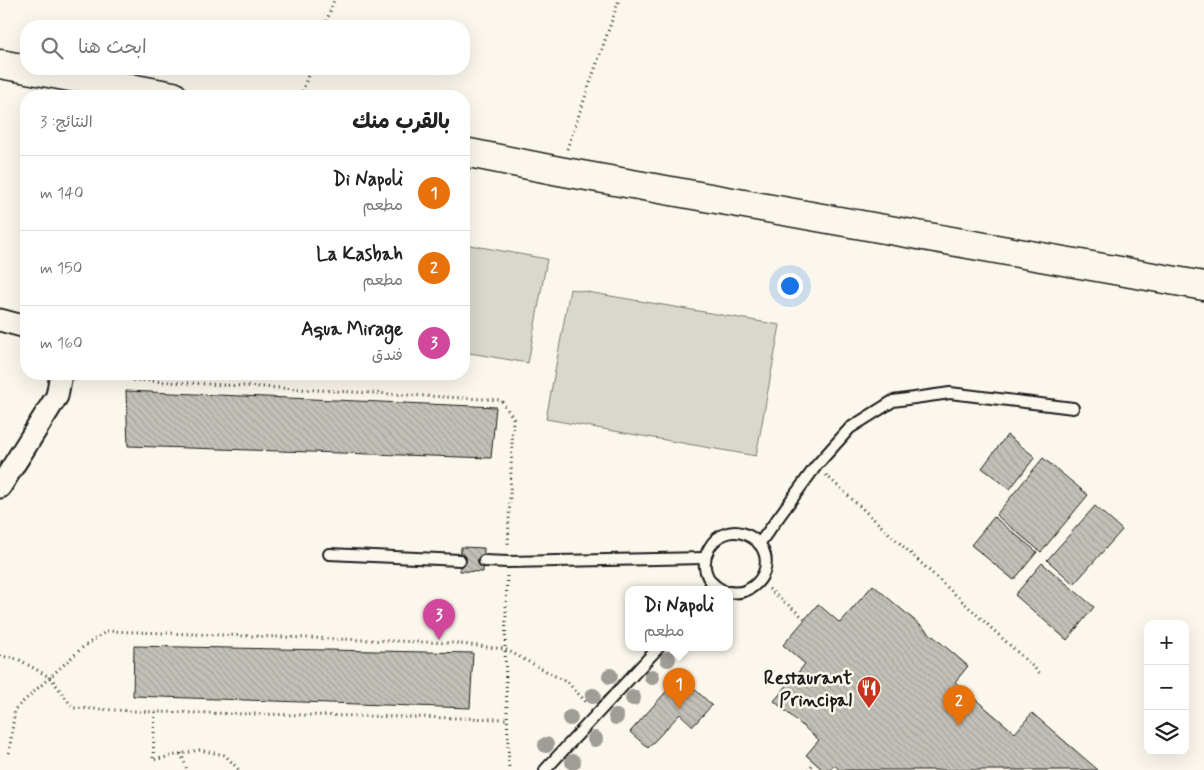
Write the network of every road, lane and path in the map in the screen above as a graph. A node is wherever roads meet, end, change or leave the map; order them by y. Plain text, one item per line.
1 (334, 0) edge
2 (619, 0) edge
3 (327, 20) edge
4 (0, 64) edge
5 (20, 68) edge
6 (59, 75) edge
7 (308, 75) edge
8 (141, 90) edge
9 (303, 90) edge
10 (470, 153) edge
11 (560, 171) junction
12 (1204, 286) edge
13 (0, 320) edge
14 (20, 325) edge
15 (60, 380) edge
16 (133, 380) dead end
17 (1073, 408) dead end
18 (816, 466) junction
19 (0, 487) edge
20 (759, 544) junction
21 (329, 554) dead end
22 (705, 558) junction
23 (460, 560) dead end
24 (484, 561) dead end
25 (508, 562) junction
26 (759, 581) junction
27 (714, 586) edge
28 (733, 592) edge
29 (805, 619) dead end
30 (505, 649) junction
31 (655, 651) edge
32 (0, 656) edge
33 (1042, 675) dead end
34 (51, 678) junction
35 (155, 712) junction
36 (597, 713) junction
37 (508, 719) junction
38 (9, 753) dead end
39 (181, 753) junction
40 (814, 763) dead end
41 (187, 770) edge
42 (239, 770) edge
43 (509, 770) edge
44 (545, 770) edge
45 (808, 770) edge

1 - 3 path
2 - 11 path
4 - 5 main road
6 - 8 main road
7 - 9 path
10 - 11 main road
11 - 12 main road
13 - 14 street
15 - 19 street
16 - 25 path
17 - 18 lane
18 - 20 lane
18 - 33 path
20 - 22 lane
20 - 26 lane
21 - 23 lane
22 - 25 lane
22 - 27 lane
24 - 25 lane
25 - 30 path
26 - 28 lane
26 - 29 path
30 - 34 path
30 - 36 path
30 - 37 path
31 - 36 lane
32 - 34 path
34 - 35 path
34 - 38 path
35 - 37 path
35 - 39 path
36 - 44 lane
37 - 43 path
39 - 41 path
39 - 42 path
40 - 45 path

